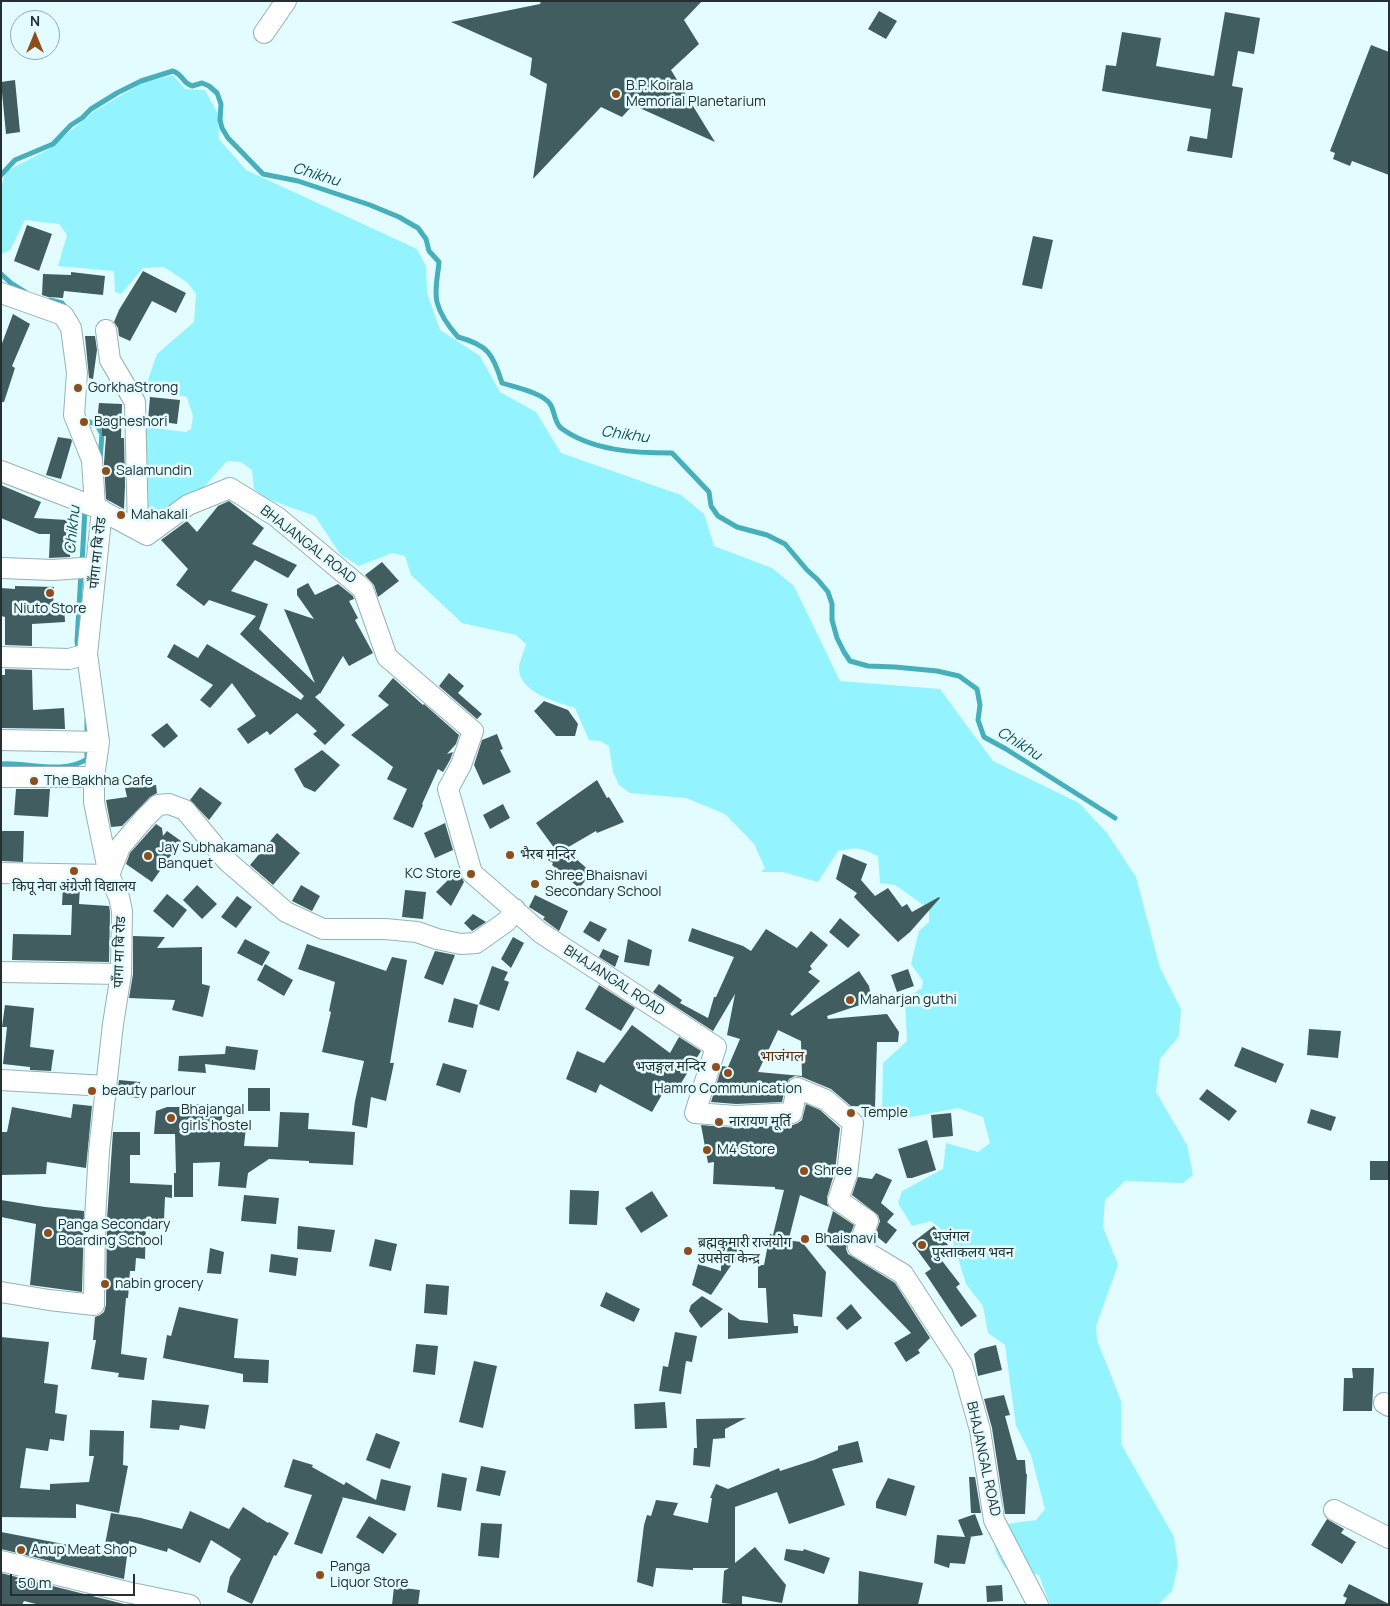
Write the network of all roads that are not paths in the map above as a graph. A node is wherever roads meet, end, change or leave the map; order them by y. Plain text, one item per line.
1 (286, 1) edge
2 (264, 33) dead end
3 (1, 293) edge
4 (106, 330) dead end
5 (1, 471) edge
6 (99, 508) junction
7 (138, 530) junction
8 (96, 567) junction
9 (1, 568) edge
10 (88, 654) junction
11 (1, 657) edge
12 (1, 740) edge
13 (99, 742) junction
14 (1, 777) edge
15 (94, 777) junction
16 (1, 873) edge
17 (109, 875) junction
18 (515, 909) junction
19 (121, 974) junction
20 (2, 975) edge
21 (1, 1080) edge
22 (106, 1086) junction
23 (1, 1292) edge
24 (1334, 1510) dead end
25 (1389, 1538) edge
26 (1, 1560) edge
27 (190, 1605) edge
28 (1038, 1605) edge

1 - 2 street
3 - 6 street, पाँगा मा बि रोड
4 - 7 street
5 - 6 street
6 - 7 street
6 - 8 street, पाँगा मा बि रोड
7 - 18 street, BHAJANGAL ROAD
8 - 9 street
8 - 10 street, पाँगा मा बि रोड
10 - 11 street
10 - 13 street, पाँगा मा बि रोड
12 - 13 street
13 - 15 street, पाँगा मा बि रोड
14 - 15 street
15 - 17 street, पाँगा मा बि रोड
16 - 17 street
17 - 18 street
17 - 19 street, पाँगा मा बि रोड
18 - 28 street, BHAJANGAL ROAD
19 - 20 street
19 - 22 street, पाँगा मा बि रोड
21 - 22 street
22 - 23 street, पाँगा मा बि रोड
24 - 25 street
26 - 27 street

